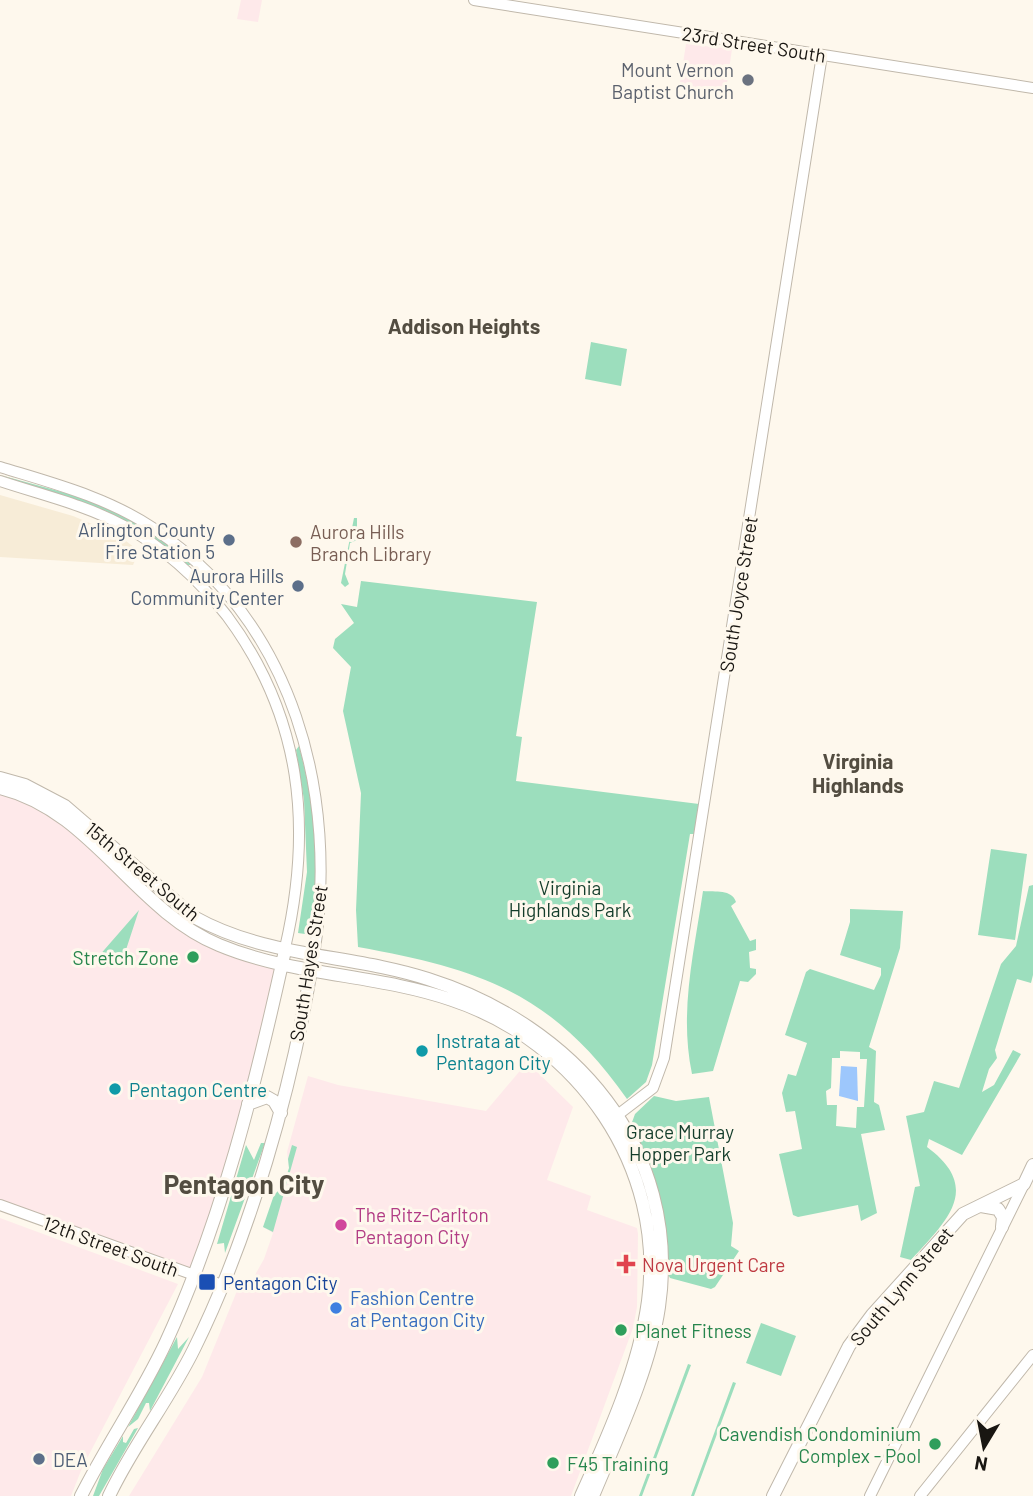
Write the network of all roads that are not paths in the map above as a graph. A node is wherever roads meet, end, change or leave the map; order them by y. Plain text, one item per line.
1 (474, 0) edge
2 (822, 55) junction
3 (1033, 88) edge
4 (0, 467) edge
5 (0, 481) edge
6 (0, 778) edge
7 (0, 788) edge
8 (285, 948) junction
9 (314, 956) junction
10 (282, 962) junction
11 (311, 970) junction
12 (248, 1104) junction
13 (281, 1113) junction
14 (614, 1118) junction
15 (1033, 1164) edge
16 (1024, 1184) junction
17 (0, 1205) edge
18 (981, 1206) junction
19 (1002, 1227) junction
20 (192, 1276) junction
21 (222, 1285) junction
22 (1033, 1355) edge
23 (81, 1496) edge
24 (109, 1496) edge
25 (581, 1496) edge
26 (593, 1496) edge
27 (773, 1496) edge
28 (870, 1496) edge
29 (920, 1496) edge

1 - 2 street, 23rd Street South
2 - 3 street, 23rd Street South
2 - 14 street, South Joyce Street
4 - 9 street, South Hayes Street
5 - 8 street, South Hayes Street
6 - 8 main road, 15th Street South
7 - 10 main road, 15th Street South
8 - 9 main road, 15th Street South
8 - 10 main road, South Hayes Street
9 - 11 main road, South Hayes Street
9 - 14 main road, 15th Street South
10 - 11 main road, 15th Street South
10 - 12 main road, South Hayes Street
11 - 13 main road, South Hayes Street
11 - 14 main road, 15th Street South
12 - 13 main road
12 - 20 main road, South Hayes Street
13 - 21 main road, South Hayes Street
14 - 25 main road
14 - 26 main road
15 - 16 main road
16 - 18 main road, South Lynn Street
16 - 19 street
17 - 20 street, 12th Street South
18 - 19 main road
18 - 27 main road, South Lynn Street
19 - 28 street
20 - 21 street, 12th Street South
20 - 23 main road, South Hayes Street
21 - 24 main road, South Hayes Street
22 - 29 street

